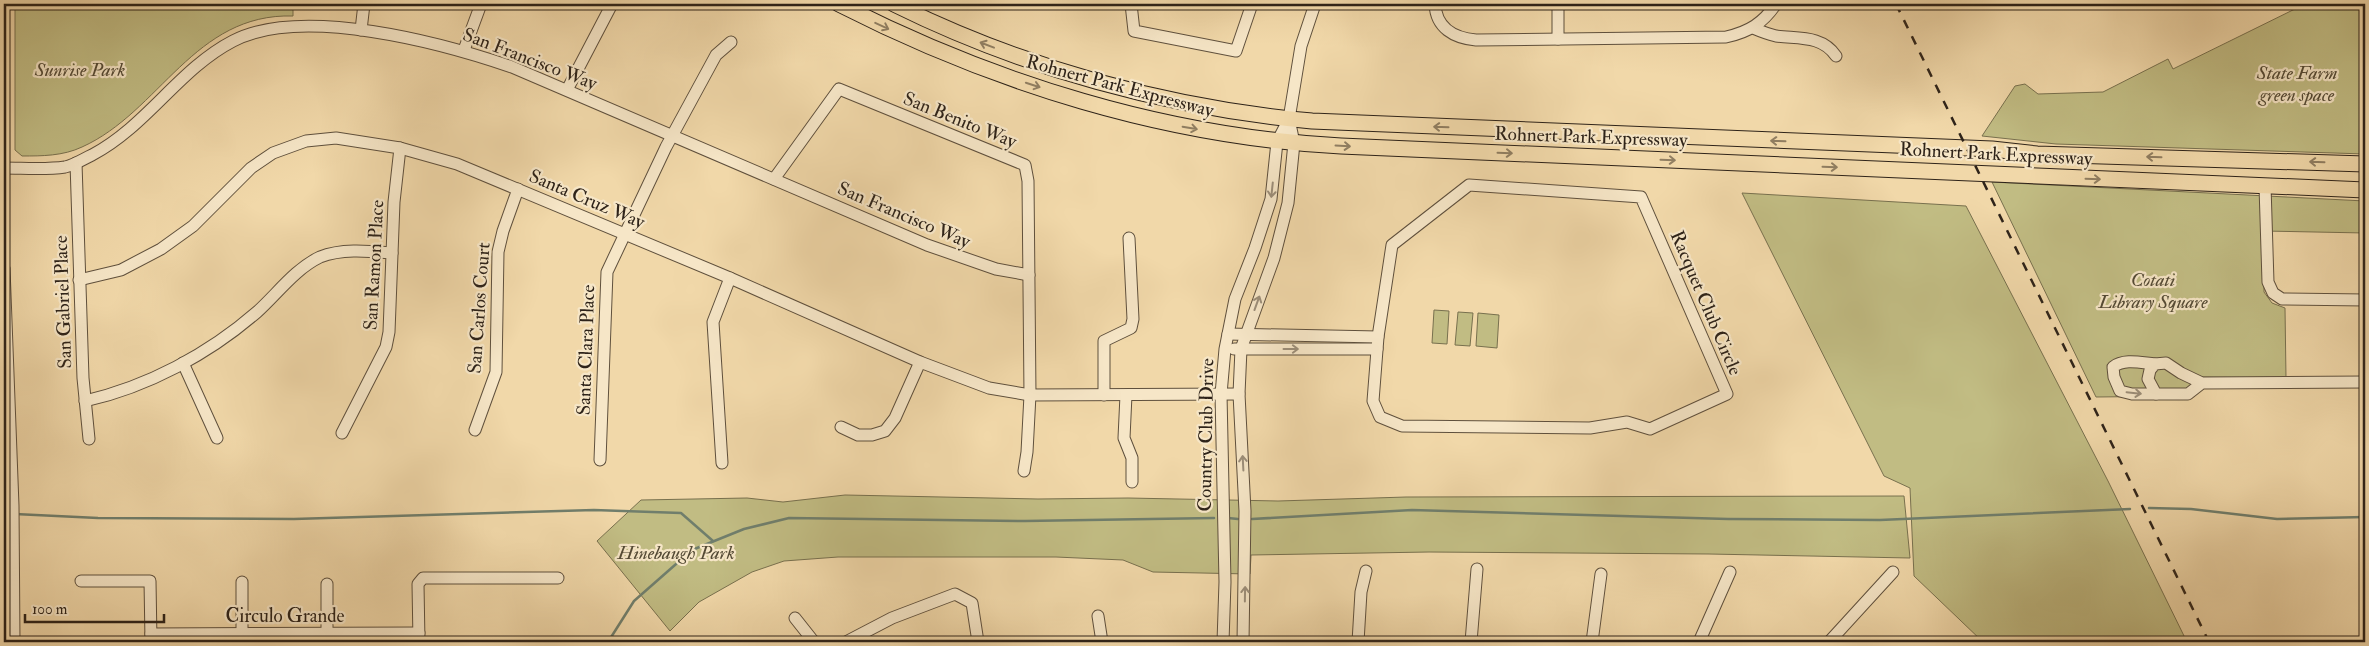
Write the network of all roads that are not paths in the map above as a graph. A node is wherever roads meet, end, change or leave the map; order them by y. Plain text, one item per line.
1 (364, 4) edge
2 (481, 4) edge
3 (612, 4) edge
4 (839, 4) edge
5 (894, 4) edge
6 (1131, 4) edge
7 (1252, 4) edge
8 (1315, 4) edge
9 (1435, 4) edge
10 (1558, 4) edge
11 (1776, 4) edge
12 (1753, 28) junction
13 (361, 30) junction
14 (1558, 39) junction
15 (731, 42) dead end
16 (464, 50) junction
17 (1836, 56) dead end
18 (567, 90) junction
19 (1289, 119) junction
20 (672, 136) junction
21 (1277, 142) junction
22 (1294, 143) junction
23 (400, 148) junction
24 (76, 163) junction
25 (2365, 164) edge
26 (4, 168) edge
27 (774, 179) junction
28 (2265, 186) junction
29 (518, 189) junction
30 (2365, 190) edge
31 (626, 234) junction
32 (1129, 238) dead end
33 (392, 253) junction
34 (4, 268) edge
35 (1028, 275) junction
36 (730, 278) junction
37 (79, 280) junction
38 (2365, 300) edge
39 (5, 321) edge
40 (1228, 334) junction
41 (1245, 335) junction
42 (1378, 337) junction
43 (1225, 349) junction
44 (1241, 349) junction
45 (1377, 349) junction
46 (920, 362) junction
47 (183, 363) junction
48 (2155, 364) junction
49 (2365, 382) edge
50 (2202, 383) junction
51 (1221, 394) junction
52 (1239, 394) junction
53 (2156, 394) junction
54 (1030, 395) junction
55 (1104, 395) junction
56 (1126, 395) junction
57 (85, 400) junction
58 (841, 427) dead end
59 (475, 430) dead end
60 (342, 433) dead end
61 (217, 438) dead end
62 (89, 440) dead end
63 (600, 460) dead end
64 (722, 464) dead end
65 (1024, 471) dead end
66 (1132, 482) dead end
67 (1477, 569) dead end
68 (1366, 571) dead end
69 (1730, 572) dead end
70 (1893, 572) dead end
71 (1601, 574) dead end
72 (558, 578) dead end
73 (81, 581) dead end
74 (242, 582) dead end
75 (327, 584) dead end
76 (9, 586) edge
77 (1098, 616) dead end
78 (795, 618) dead end
79 (242, 634) junction
80 (327, 634) junction
81 (151, 638) edge
82 (419, 638) edge
83 (14, 642) edge
84 (814, 642) edge
85 (846, 642) edge
86 (978, 642) edge
87 (1102, 642) edge
88 (1223, 642) edge
89 (1243, 642) edge
90 (1358, 642) edge
91 (1471, 642) edge
92 (1592, 642) edge
93 (1699, 642) edge
94 (1829, 642) edge

1 - 13 street
2 - 16 street
3 - 18 street
4 -> 21 main road, Rohnert Park Expressway
19 -> 5 main road, Rohnert Park Expressway
6 - 7 street
8 - 19 street, Country Club Drive
9 - 14 street
10 - 14 street
11 - 12 street
12 - 14 street
12 - 17 street
13 - 16 street, San Francisco Way
13 - 24 street, San Francisco Way
15 - 20 street, Santa Clara Place
16 - 18 street, San Francisco Way
18 - 20 street, San Francisco Way
19 - 21 street, Country Club Drive
19 - 22 street, Country Club Drive
25 -> 19 main road, Rohnert Park Expressway
20 - 27 street, San Francisco Way
20 - 31 street, Santa Clara Place
21 - 22 main road, Rohnert Park Expressway
21 -> 40 street, Country Club Drive
22 -> 28 main road, Rohnert Park Expressway
41 -> 22 street, Country Club Drive
23 - 29 street, Santa Cruz Way
23 - 33 street, San Ramon Place
23 - 37 street, Santa Cruz Way
24 - 26 street, San Francisco Way
24 - 37 street, San Gabriel Place
27 - 35 street, San Francisco Way
27 - 35 street, San Benito Way
28 - 30 main road, Rohnert Park Expressway
28 - 38 street
29 - 31 street, Santa Cruz Way
29 - 59 street, San Carlos Court
31 - 36 street, Santa Cruz Way
31 - 63 street, Santa Clara Place
32 - 55 street
33 - 47 street
33 - 60 street, San Ramon Place
34 - 39 street
35 - 54 street, San Benito Way
36 - 46 street, Santa Cruz Way
36 - 64 street
37 - 57 street, San Gabriel Place
39 - 76 street
40 - 41 street
40 - 43 street, Country Club Drive
41 - 42 street
41 - 44 street, Country Club Drive
42 - 45 street, Racquet Club Circle
42 - 45 street, Racquet Club Circle
43 - 44 street
43 - 51 street, Country Club Drive
44 -> 45 street
44 - 52 street, Country Club Drive
46 - 54 street, Santa Cruz Way
46 - 58 street
47 - 57 street
47 - 61 street
48 - 50 street
48 - 53 street
48 -> 53 street
49 - 50 street
50 - 53 street
51 - 52 street, Santa Cruz Way
51 - 56 street, Santa Cruz Way
51 - 88 street, Country Club Drive
89 -> 52 street, Country Club Drive
54 - 55 street, Santa Cruz Way
54 - 65 street, San Benito Way
55 - 56 street, Santa Cruz Way
56 - 66 street
57 - 62 street, San Gabriel Place
67 - 91 street
68 - 90 street
69 - 93 street
70 - 94 street
71 - 92 street
72 - 82 street
73 - 81 street
74 - 79 street
75 - 80 street
76 - 83 street
77 - 87 street
78 - 84 street
79 - 80 street, Circulo Grande
79 - 81 street, Circulo Grande
80 - 82 street, Circulo Grande
85 - 86 street

